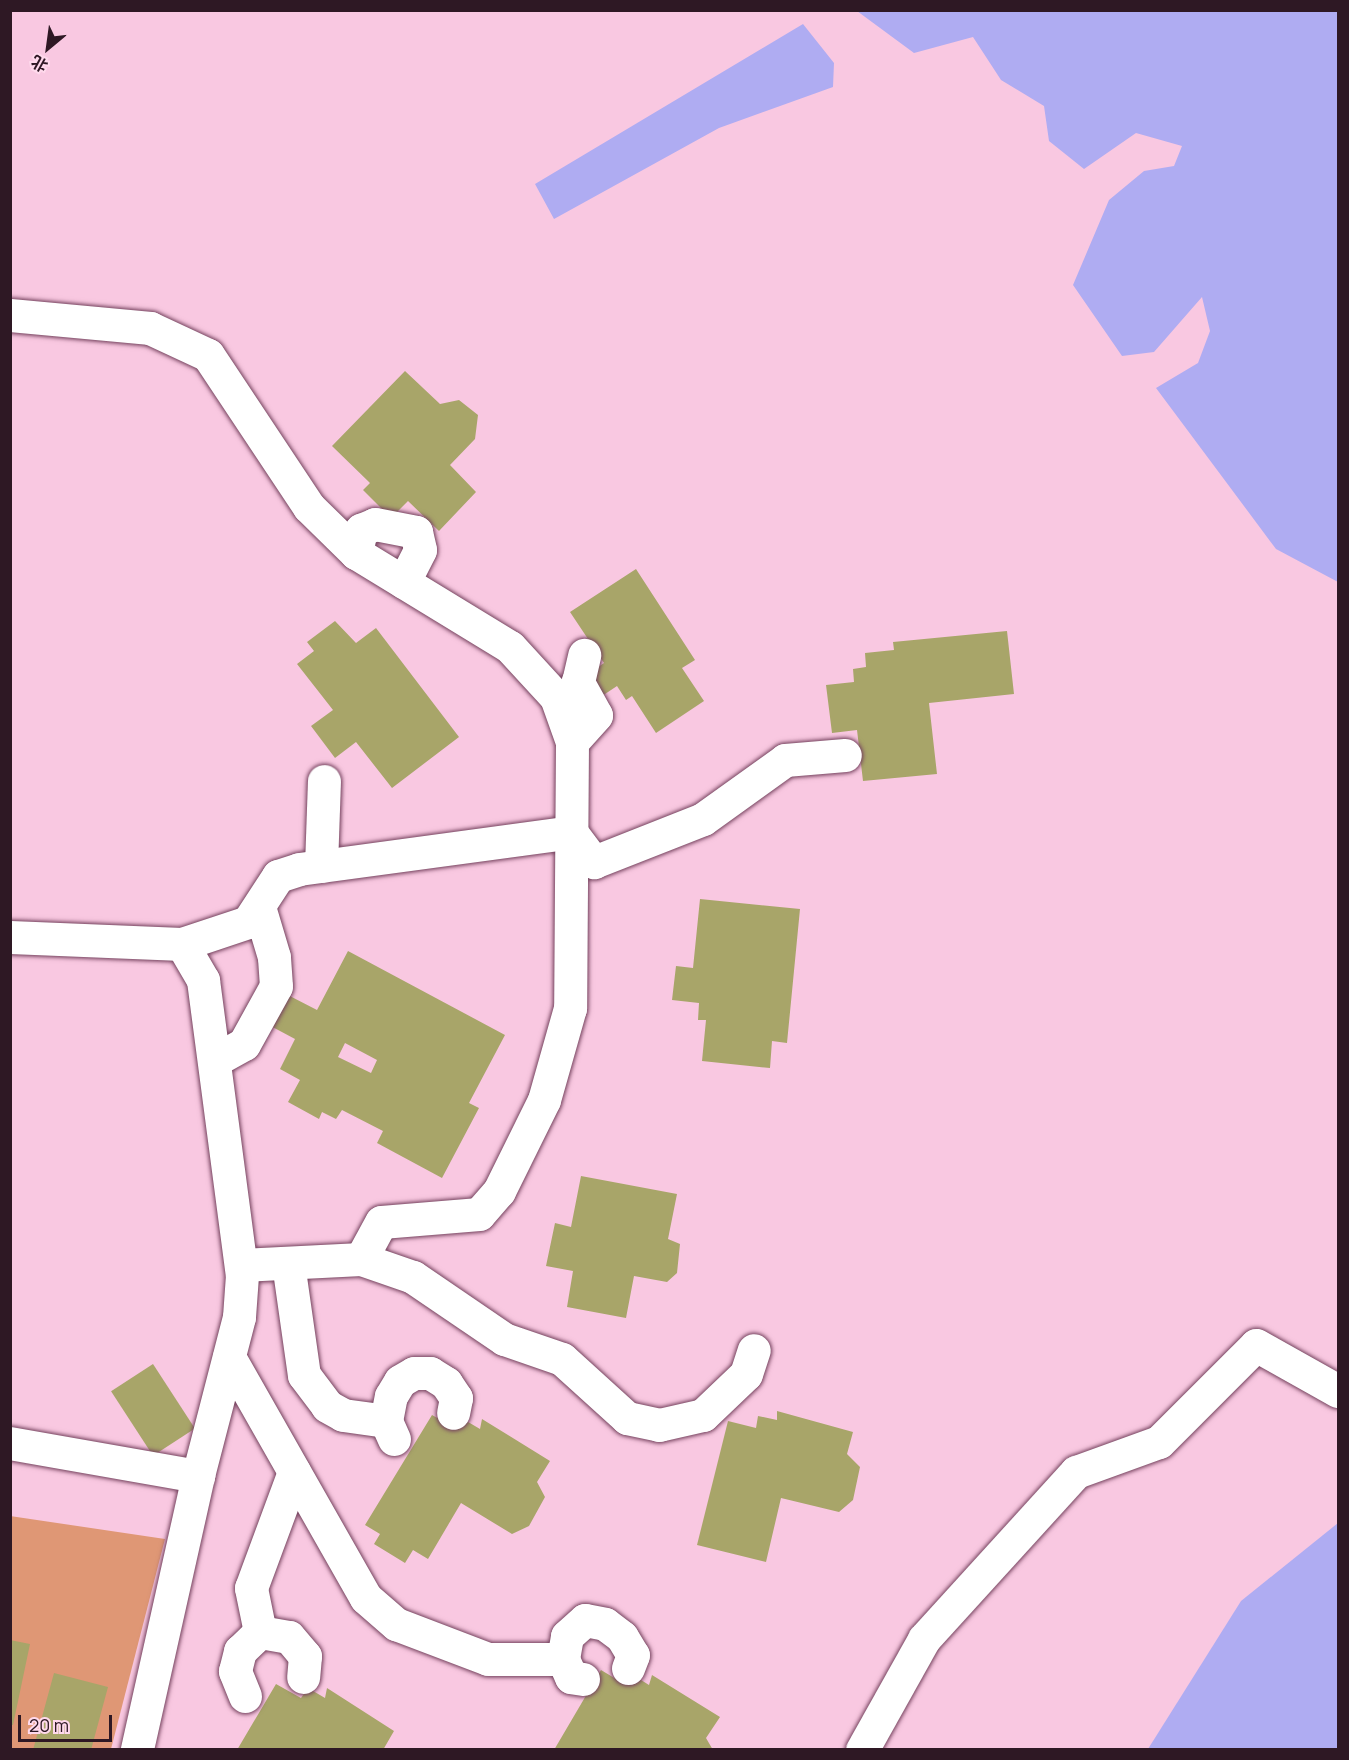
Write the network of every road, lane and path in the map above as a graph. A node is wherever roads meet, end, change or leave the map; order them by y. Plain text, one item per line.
1 (10, 315) edge
2 (356, 553) junction
3 (404, 582) junction
4 (584, 655) dead end
5 (572, 741) junction
6 (844, 755) dead end
7 (324, 781) dead end
8 (571, 832) junction
9 (321, 866) junction
10 (260, 910) junction
11 (10, 937) edge
12 (182, 944) junction
13 (215, 1060) junction
14 (361, 1259) junction
15 (288, 1263) junction
16 (241, 1265) junction
17 (754, 1350) dead end
18 (229, 1357) junction
19 (1338, 1391) edge
20 (453, 1413) dead end
21 (10, 1443) edge
22 (294, 1472) junction
23 (198, 1476) junction
24 (260, 1632) junction
25 (628, 1668) dead end
26 (303, 1677) dead end
27 (245, 1696) dead end
28 (137, 1749) edge
29 (862, 1749) edge

1 - 2 street
2 - 3 street
2 - 3 street
3 - 5 street
4 - 5 street
5 - 8 street
6 - 8 street
7 - 9 street
8 - 9 street
8 - 14 street
9 - 10 street
10 - 12 street
10 - 13 street
11 - 12 street
12 - 13 street
13 - 16 street
14 - 15 street
14 - 17 street
15 - 16 street
15 - 20 street
16 - 18 street
18 - 22 street
18 - 23 street
19 - 29 street
21 - 23 street
22 - 24 street
22 - 25 street
23 - 28 street
24 - 26 street
24 - 27 street

